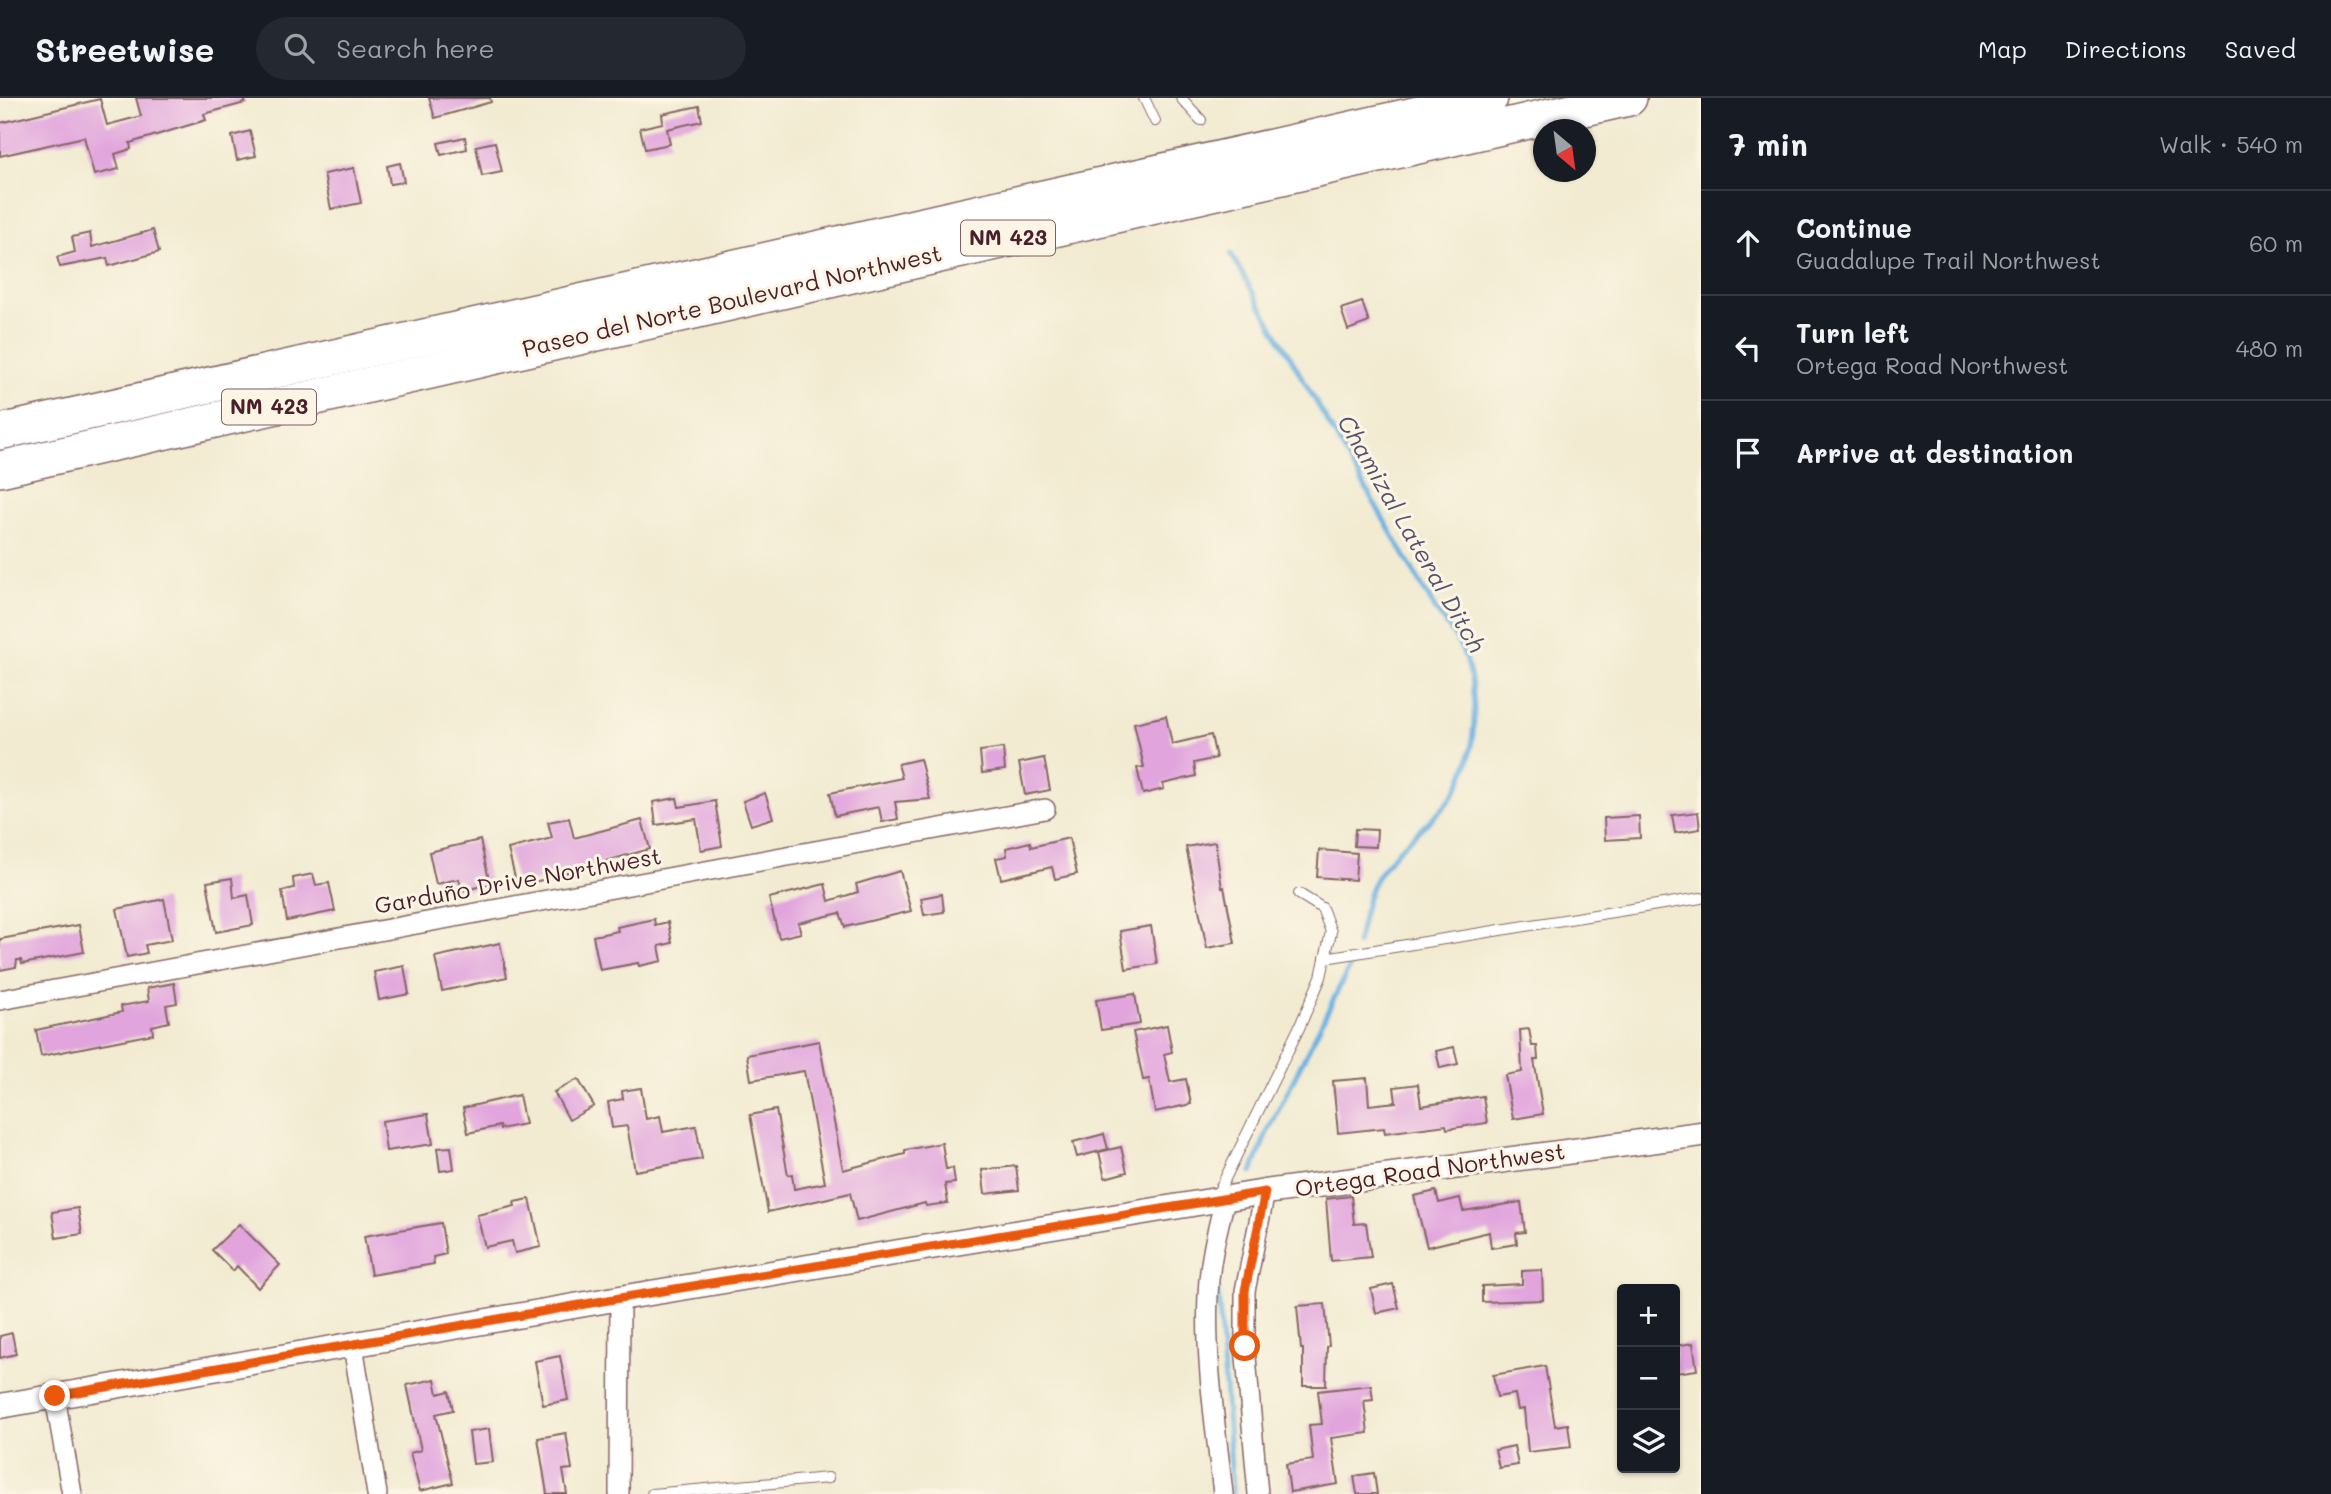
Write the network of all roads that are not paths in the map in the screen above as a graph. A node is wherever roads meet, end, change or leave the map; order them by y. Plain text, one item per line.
1 (1144, 98) edge
2 (1181, 98) edge
3 (1490, 98) edge
4 (1629, 98) edge
5 (1201, 120) dead end
6 (1155, 121) dead end
7 (0, 432) edge
8 (0, 470) edge
9 (1045, 810) dead end
10 (1299, 894) dead end
11 (1701, 898) edge
12 (1325, 958) junction
13 (0, 1000) edge
14 (1701, 1134) edge
15 (1265, 1192) junction
16 (1219, 1200) junction
17 (620, 1298) junction
18 (353, 1345) junction
19 (55, 1396) junction
20 (0, 1406) edge
21 (828, 1478) dead end
22 (72, 1494) edge
23 (377, 1494) edge
24 (619, 1494) edge
25 (652, 1494) edge
26 (1223, 1494) edge
27 (1258, 1494) edge

1 - 6 lane
2 - 5 lane
3 - 7 highway, Paseo del Norte Boulevard Northwest / NM 423
4 - 8 highway, Paseo del Norte Boulevard Northwest / NM 423
9 - 13 street, Garduño Drive Northwest
10 - 12 lane
11 - 12 lane
12 - 16 lane
14 - 15 street, Ortega Road Northwest
15 - 16 street, Ortega Road Northwest
15 - 27 street
16 - 17 street, Ortega Road Northwest
16 - 26 street
17 - 18 street, Ortega Road Northwest
17 - 24 street
18 - 19 street, Ortega Road Northwest
18 - 23 street
19 - 20 street, Ortega Road Northwest
19 - 22 street
21 - 25 lane

